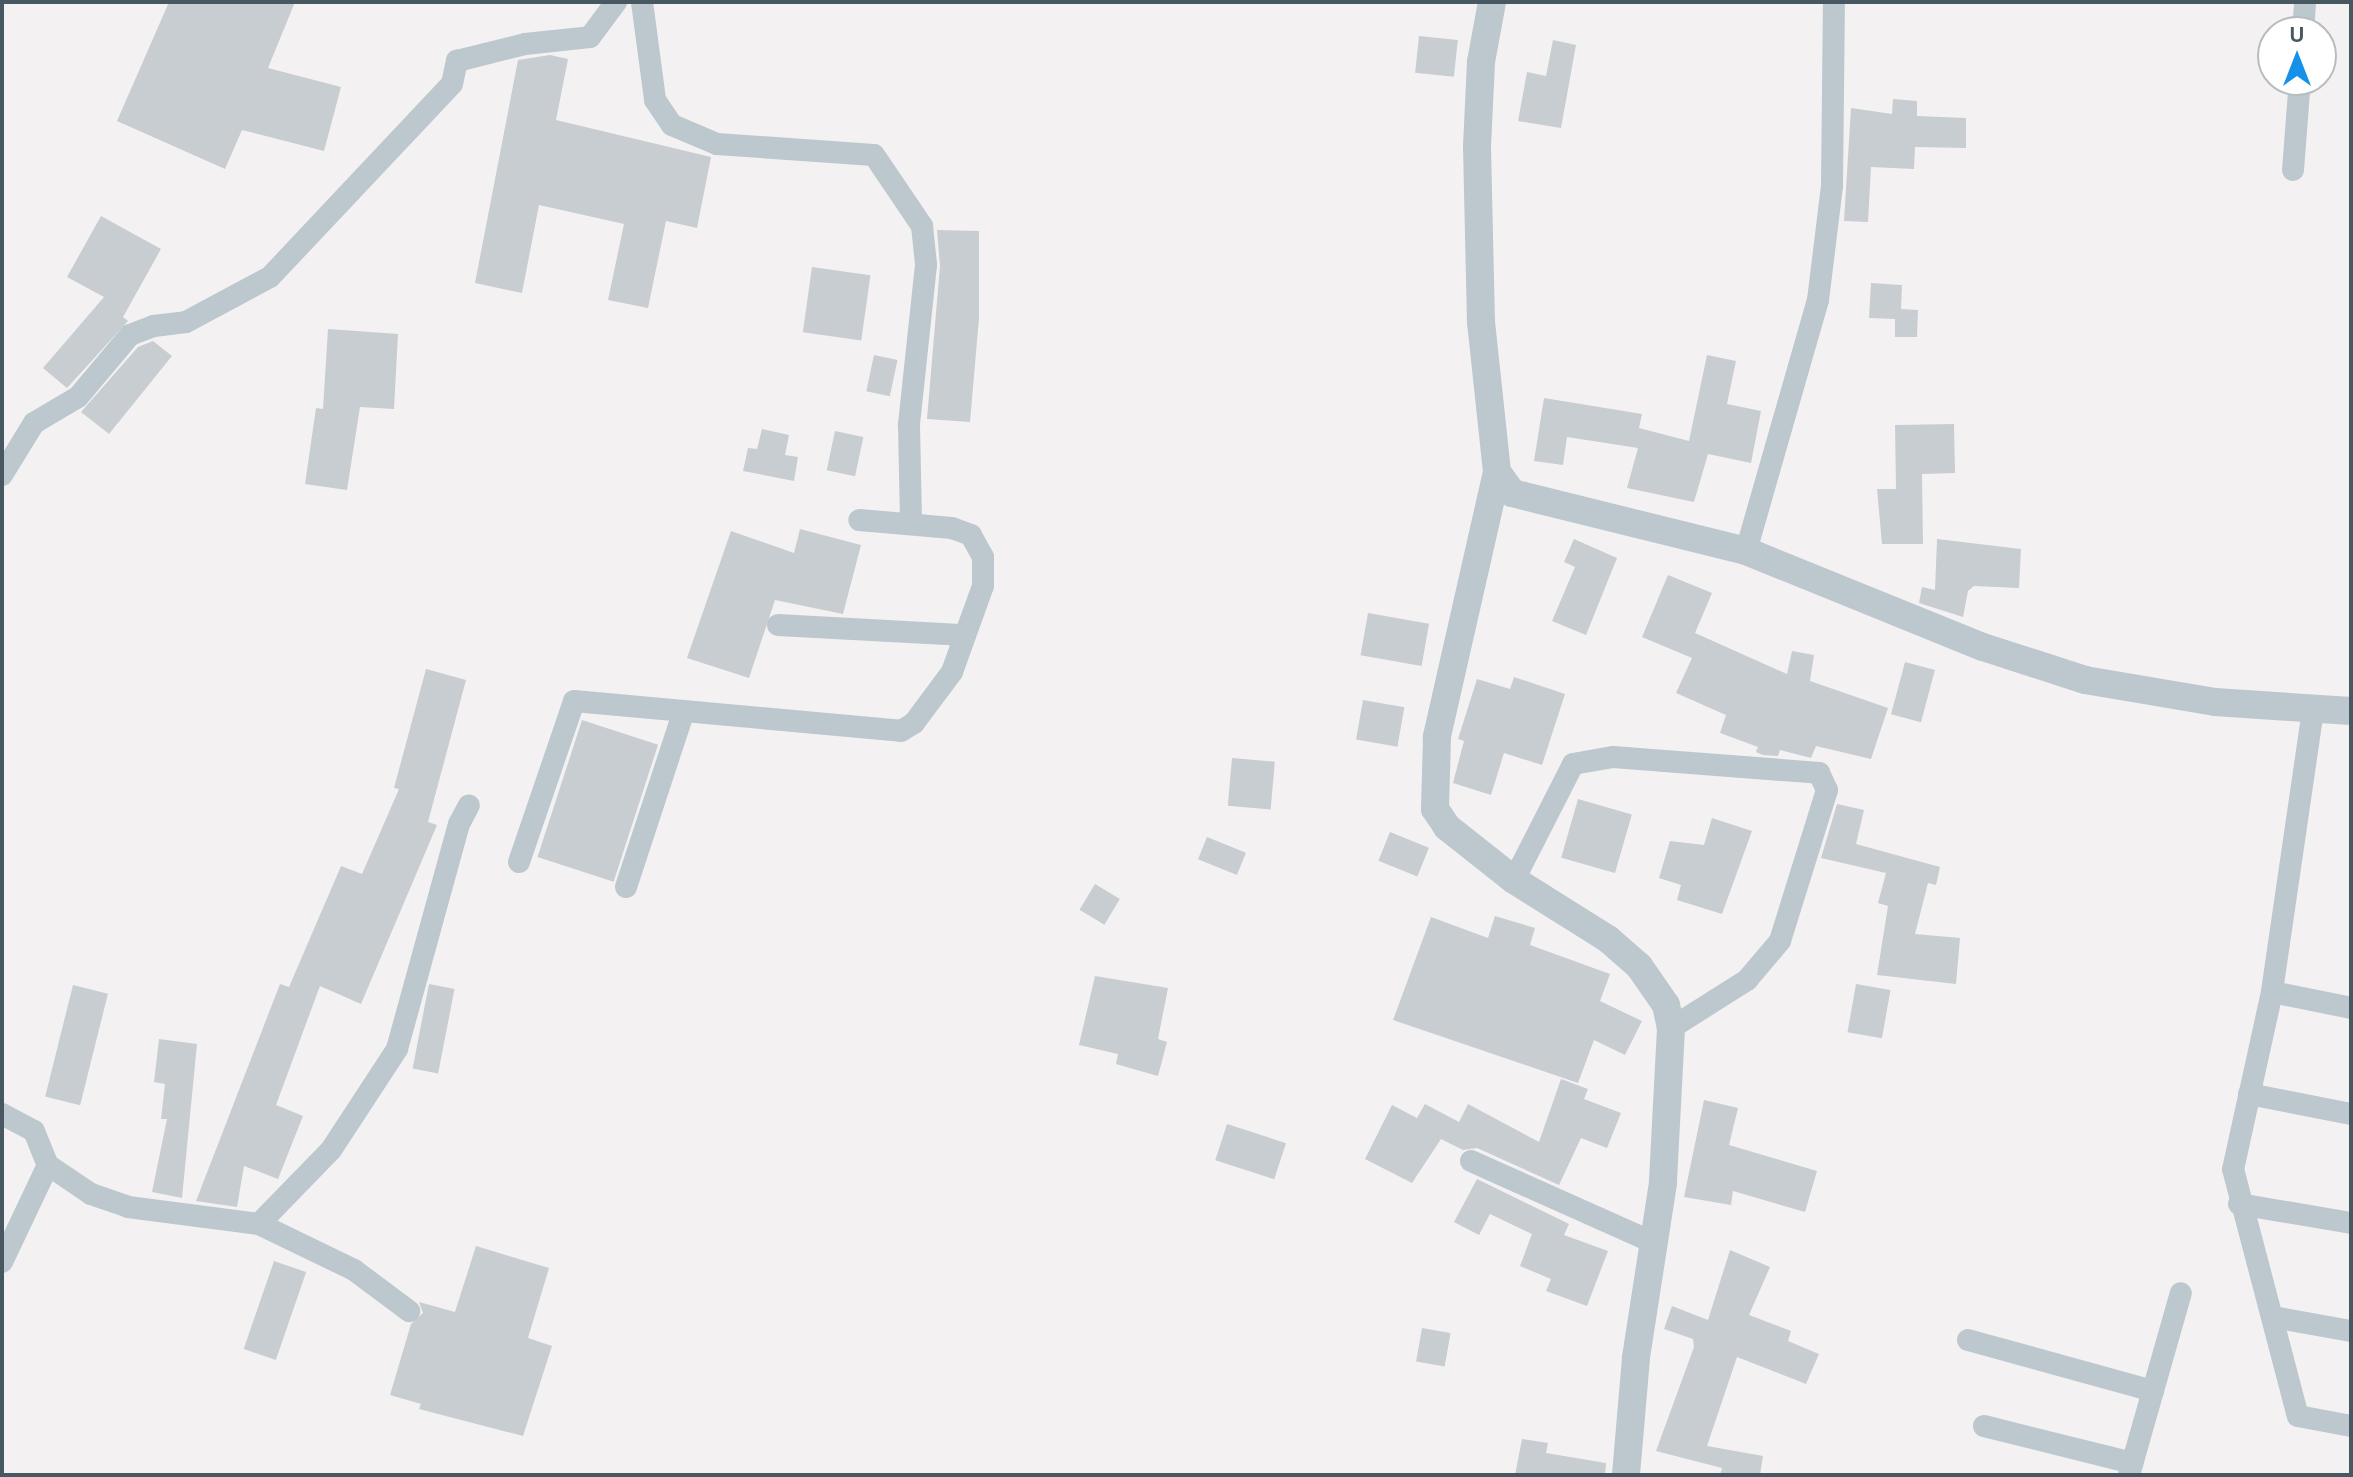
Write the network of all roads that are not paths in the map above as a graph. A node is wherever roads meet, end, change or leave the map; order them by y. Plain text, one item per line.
1 (616, 2) edge
2 (642, 2) edge
3 (1492, 2) edge
4 (1834, 2) edge
5 (2299, 96) edge
6 (2293, 170) dead end
7 (1497, 472) junction
8 (2, 475) edge
9 (859, 520) dead end
10 (911, 524) junction
11 (1746, 551) junction
12 (778, 625) dead end
13 (965, 635) junction
14 (2313, 710) junction
15 (684, 711) junction
16 (2351, 711) edge
17 (469, 805) dead end
18 (519, 862) dead end
19 (1514, 880) junction
20 (626, 887) dead end
21 (2272, 992) junction
22 (2351, 1008) edge
23 (1671, 1028) junction
24 (2249, 1094) junction
25 (2, 1114) edge
26 (2351, 1114) edge
27 (1471, 1161) dead end
28 (48, 1165) junction
29 (2239, 1204) junction
30 (2351, 1223) edge
31 (259, 1224) junction
32 (1654, 1243) junction
33 (2, 1262) edge
34 (2181, 1293) dead end
35 (409, 1311) dead end
36 (2273, 1317) junction
37 (2351, 1331) edge
38 (1968, 1340) dead end
39 (2153, 1391) junction
40 (1984, 1426) dead end
41 (2351, 1426) edge
42 (2131, 1469) edge
43 (1626, 1475) edge

1 - 8 street
2 - 10 street
3 - 7 street
4 - 11 street
5 - 6 street
7 - 11 street
7 - 19 street
9 - 10 street
10 - 13 street
11 - 14 street
12 - 13 street
13 - 15 street
14 - 16 street
14 - 21 street
15 - 18 street
15 - 20 street
17 - 31 street
19 - 23 street
19 - 23 street
21 - 22 street
21 - 24 street
23 - 32 street
24 - 26 street
24 - 29 street
25 - 28 street
27 - 32 street
28 - 31 street
28 - 33 street
29 - 30 street
29 - 36 street
31 - 35 street
32 - 43 street
34 - 39 street
36 - 37 street
36 - 41 street
38 - 39 street
39 - 42 street
40 - 42 street

